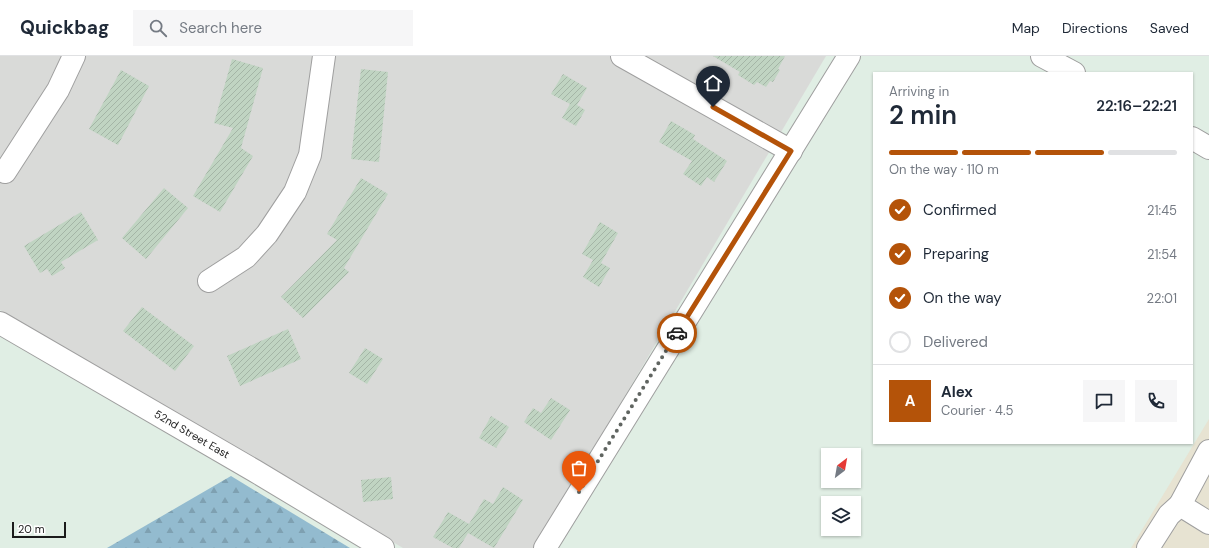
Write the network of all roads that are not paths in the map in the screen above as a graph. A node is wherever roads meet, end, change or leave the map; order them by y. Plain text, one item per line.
1 (74, 56) edge
2 (324, 56) edge
3 (622, 56) edge
4 (849, 56) edge
5 (1042, 56) edge
6 (1072, 72) edge
7 (1193, 139) edge
8 (1209, 148) edge
9 (791, 151) junction
10 (5, 172) dead end
11 (209, 281) dead end
12 (0, 323) edge
13 (1209, 451) edge
14 (1180, 505) junction
15 (1209, 523) edge
16 (383, 548) edge
17 (545, 548) edge
18 (1148, 548) edge

1 - 10 street
2 - 11 street
3 - 9 street
4 - 9 street
5 - 6 street
7 - 8 street
9 - 17 street
12 - 16 street, 52nd Street East
13 - 14 street
14 - 15 street
14 - 18 street

